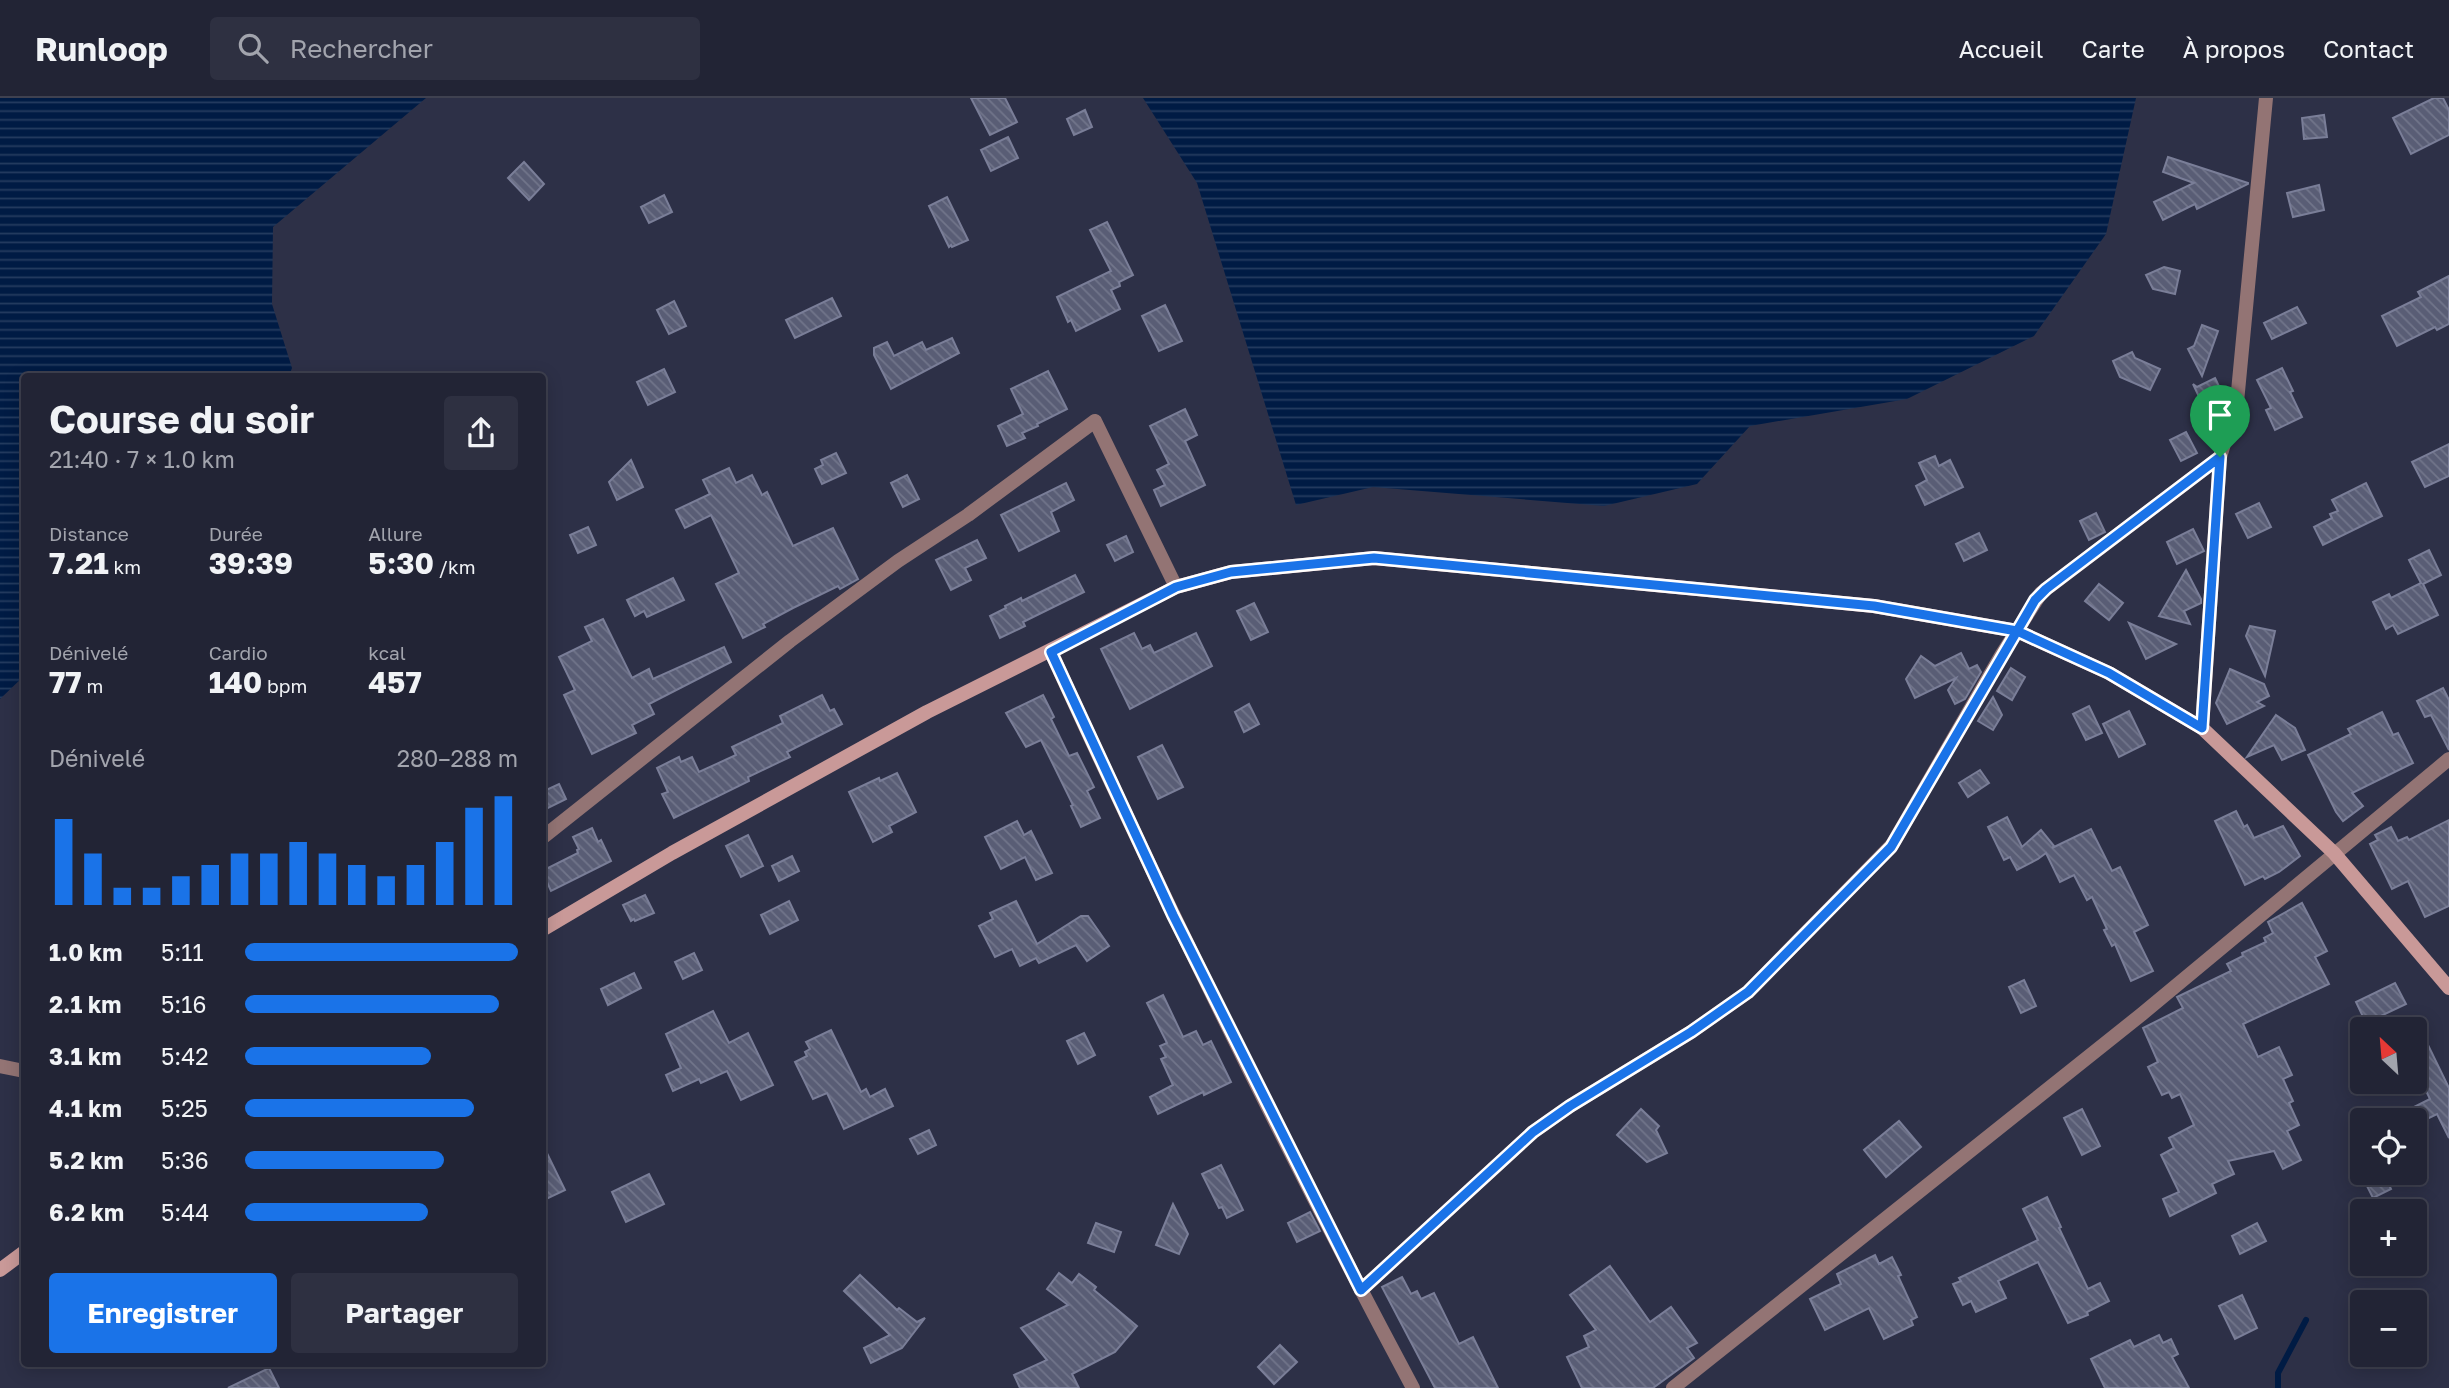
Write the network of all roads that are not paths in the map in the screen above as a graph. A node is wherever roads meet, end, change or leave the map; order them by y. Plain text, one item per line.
1 (2266, 98) edge
2 (2220, 457) junction
3 (1176, 587) junction
4 (2017, 631) junction
5 (1051, 652) junction
6 (2202, 728) junction
7 (2449, 759) edge
8 (546, 835) edge
9 (2334, 853) junction
10 (546, 928) edge
11 (2449, 988) edge
12 (0, 1066) edge
13 (21, 1070) edge
14 (21, 1254) edge
15 (0, 1270) edge
16 (1361, 1290) junction
17 (1413, 1388) edge
18 (1674, 1388) edge

1 - 2 street
2 - 4 street
2 - 6 street
3 - 4 main road
3 - 5 main road
3 - 8 street
4 - 6 main road
4 - 16 street
5 - 10 main road
5 - 16 street
6 - 9 main road
7 - 9 street
9 - 11 main road
9 - 18 street
12 - 13 street
14 - 15 main road
16 - 17 street

